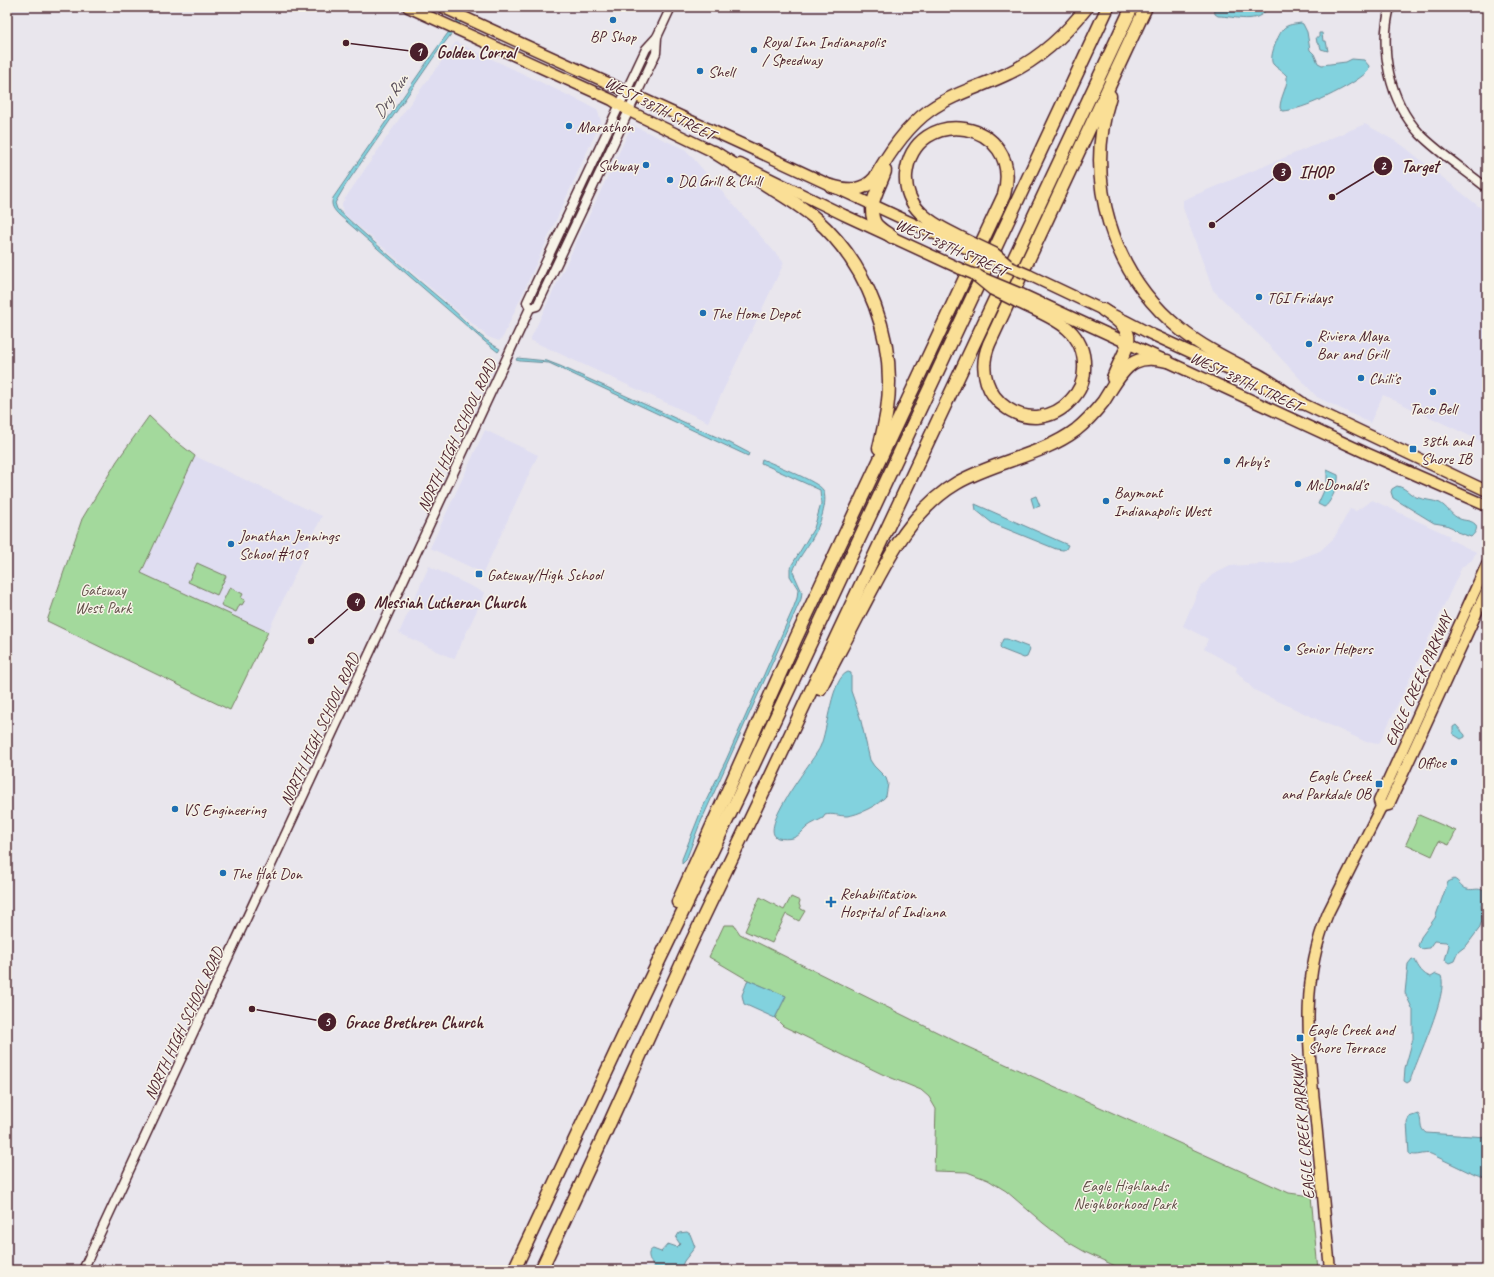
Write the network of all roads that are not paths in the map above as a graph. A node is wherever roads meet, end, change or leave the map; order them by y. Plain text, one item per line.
1 (408, 7) edge
2 (442, 7) edge
3 (671, 7) edge
4 (1087, 7) edge
5 (1108, 7) edge
6 (1132, 7) edge
7 (1146, 7) edge
8 (1390, 7) edge
9 (657, 37) junction
10 (1123, 56) junction
11 (626, 91) junction
12 (636, 96) junction
13 (620, 104) junction
14 (629, 111) junction
15 (714, 152) junction
16 (891, 153) junction
17 (831, 186) junction
18 (1487, 188) edge
19 (873, 206) junction
20 (892, 237) junction
21 (972, 247) junction
22 (1007, 265) joint
23 (976, 275) joint
24 (1019, 297) junction
25 (530, 308) junction
26 (1103, 310) junction
27 (1128, 344) junction
28 (1167, 361) junction
29 (1108, 394) junction
30 (1301, 403) junction
31 (1487, 491) edge
32 (862, 495) junction
33 (1487, 506) edge
34 (1487, 564) edge
35 (1487, 590) edge
36 (770, 778) junction
37 (1381, 807) junction
38 (641, 998) junction
39 (83, 1270) edge
40 (514, 1270) edge
41 (541, 1270) edge
42 (1330, 1270) edge

1 - 13 main road, WEST 38TH STREET
2 - 11 main road, WEST 38TH STREET
3 - 9 street, NORTH HIGH SCHOOL ROAD
4 - 16 highway
5 - 38 highway
6 - 36 highway
7 - 10 highway
8 - 18 street
9 - 11 street, NORTH HIGH SCHOOL ROAD
9 - 12 street, NORTH HIGH SCHOOL ROAD
10 - 24 highway
10 - 30 highway
11 - 12 main road, WEST 38TH STREET
11 - 13 street, NORTH HIGH SCHOOL ROAD
12 - 14 street, NORTH HIGH SCHOOL ROAD
12 - 17 main road, WEST 38TH STREET
13 - 14 main road, WEST 38TH STREET
13 - 25 street, NORTH HIGH SCHOOL ROAD
14 - 15 main road, WEST 38TH STREET
14 - 25 street, NORTH HIGH SCHOOL ROAD
15 - 20 main road, WEST 38TH STREET
15 - 32 highway
16 - 17 highway
16 - 19 highway
17 - 19 main road, WEST 38TH STREET
19 - 20 highway
19 - 21 main road, WEST 38TH STREET
20 - 23 main road, WEST 38TH STREET, bridge
21 - 22 highway, bridge
21 - 32 highway
22 - 26 main road, WEST 38TH STREET, bridge
23 - 24 highway, bridge
24 - 27 main road, WEST 38TH STREET
25 - 39 street, NORTH HIGH SCHOOL ROAD
26 - 27 highway
26 - 30 main road, WEST 38TH STREET
27 - 28 main road, WEST 38TH STREET
27 - 29 highway
28 - 29 highway
28 - 33 main road, WEST 38TH STREET
29 - 36 highway
30 - 31 main road, WEST 38TH STREET
32 - 38 highway
34 - 37 main road, EAGLE CREEK PARKWAY
35 - 37 main road, EAGLE CREEK PARKWAY
36 - 41 highway
37 - 42 main road, EAGLE CREEK PARKWAY
38 - 40 highway

